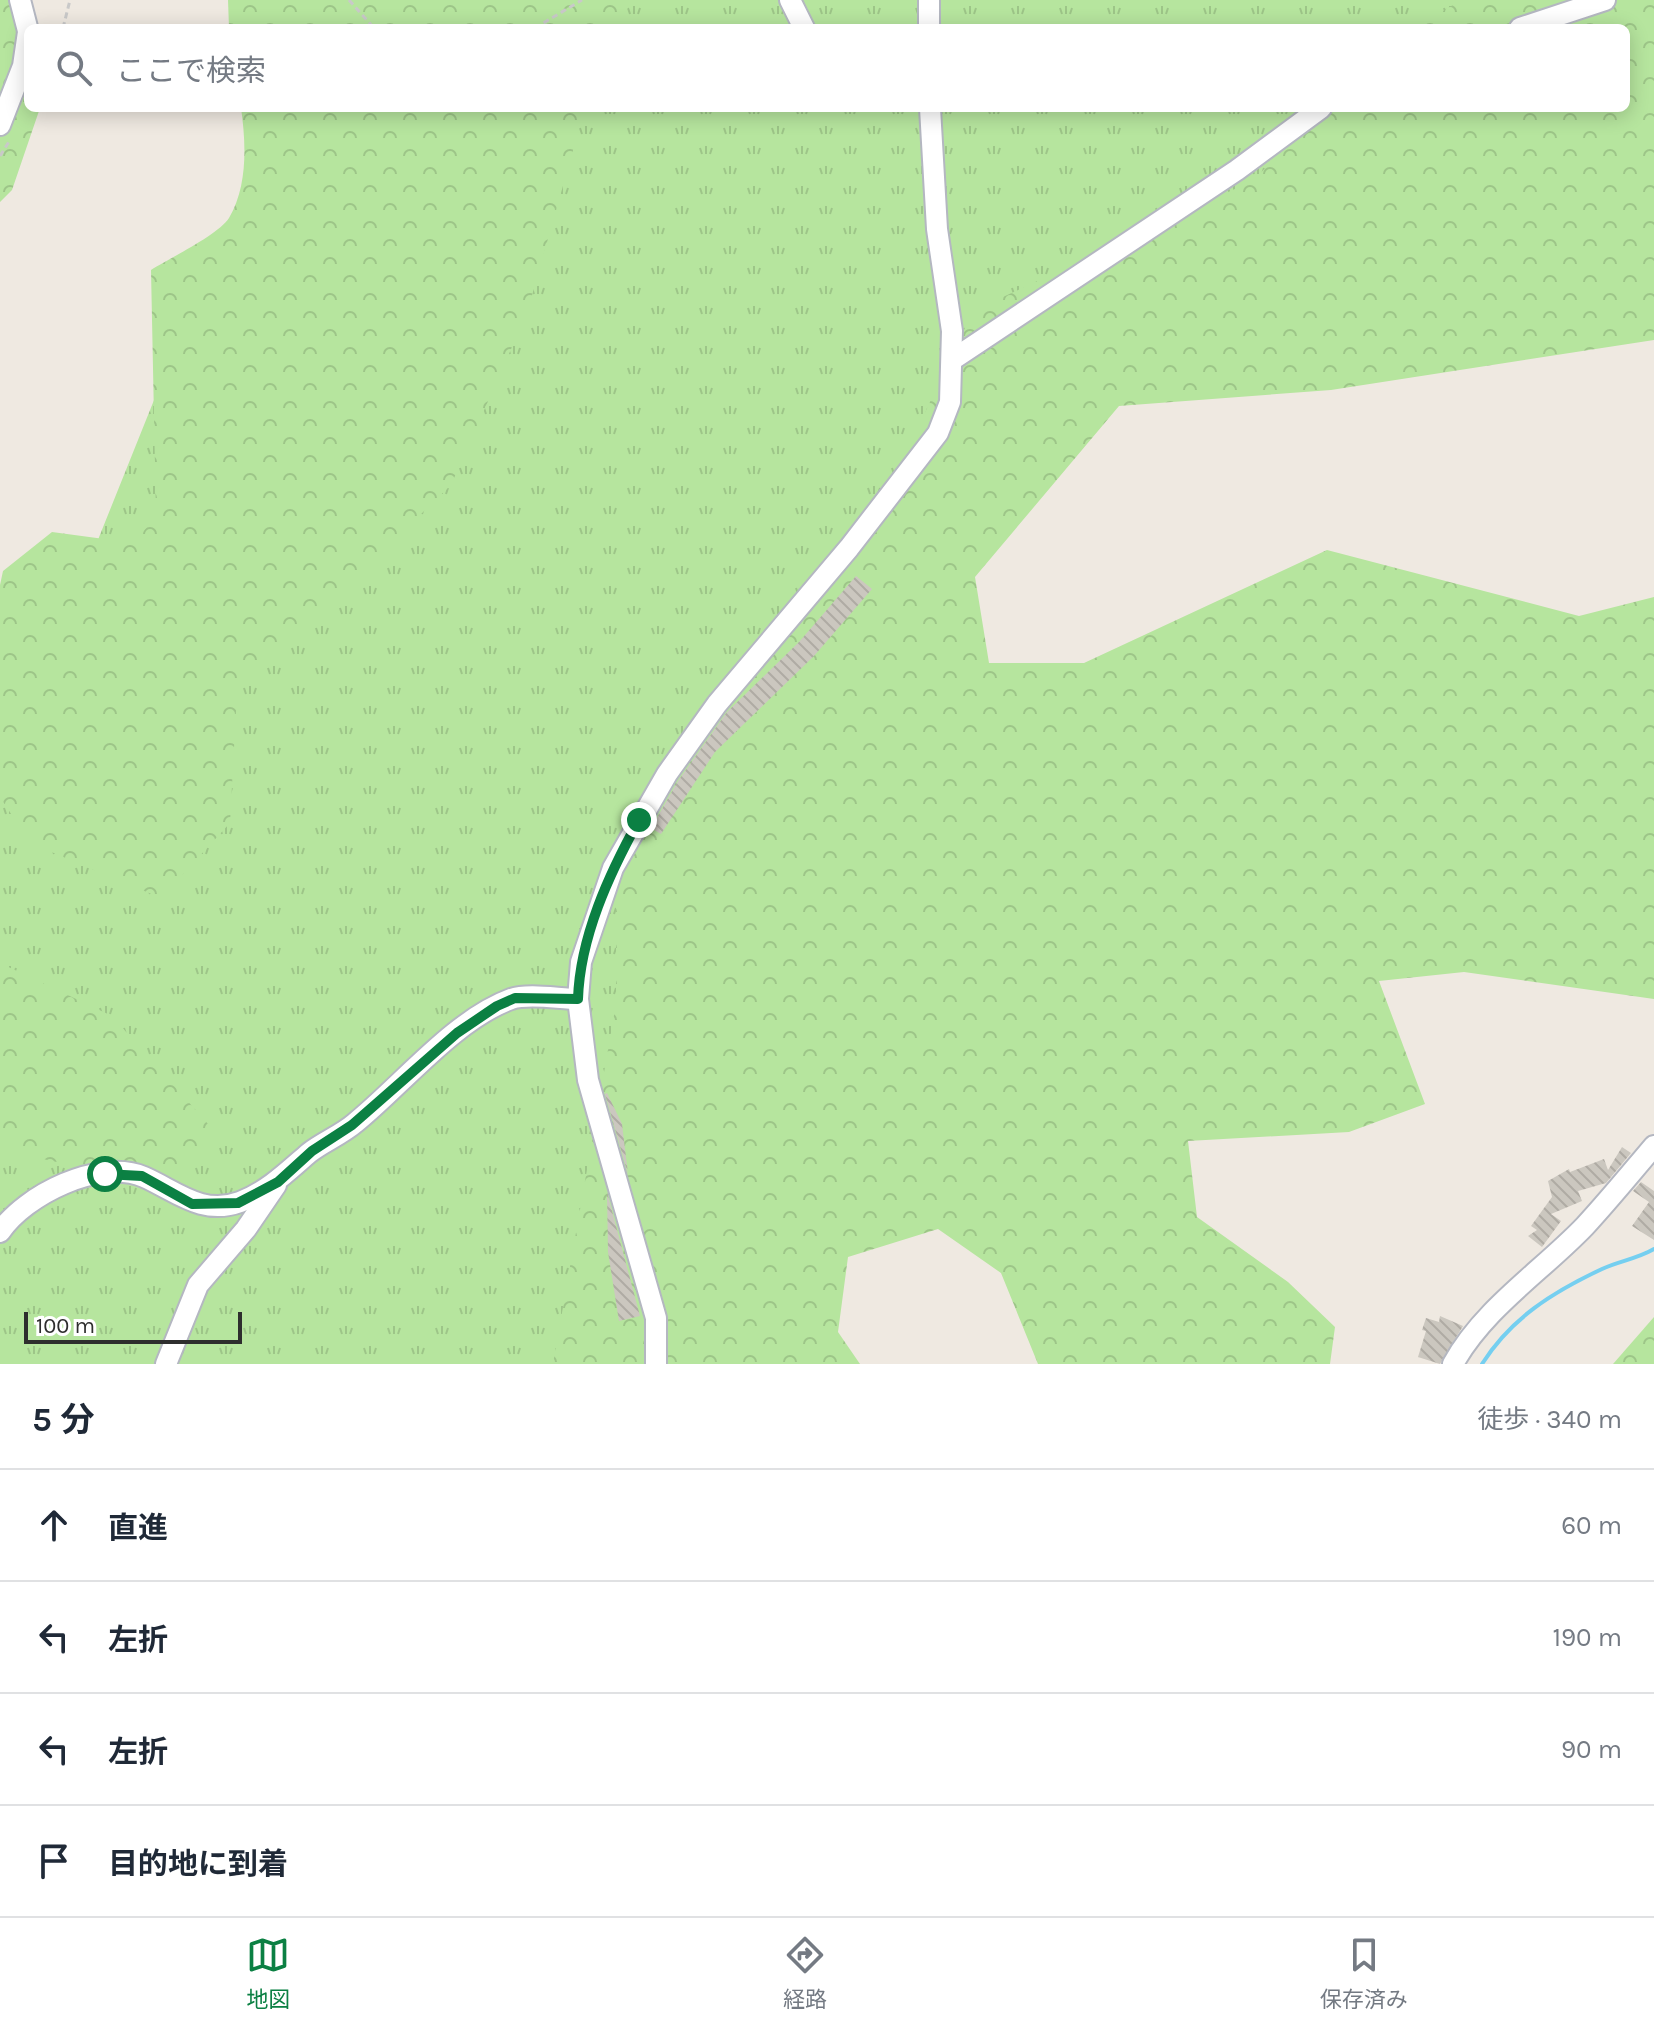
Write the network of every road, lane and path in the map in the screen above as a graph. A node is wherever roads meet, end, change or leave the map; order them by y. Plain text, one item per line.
1 (20, 0) edge
2 (70, 0) edge
3 (349, 0) edge
4 (582, 0) edge
5 (790, 0) edge
6 (929, 0) edge
7 (1605, 0) edge
8 (26, 24) edge
9 (64, 24) edge
10 (370, 24) edge
11 (542, 24) edge
12 (802, 24) edge
13 (929, 24) edge
14 (1532, 24) edge
15 (24, 59) edge
16 (930, 112) edge
17 (1316, 112) edge
18 (0, 125) edge
19 (952, 360) junction
20 (578, 999) junction
21 (1654, 1146) edge
22 (278, 1182) junction
23 (0, 1232) edge
24 (166, 1364) edge
25 (656, 1364) edge
26 (1453, 1364) edge

1 - 8 street
2 - 9 path
3 - 10 path
4 - 11 path
5 - 12 street
6 - 13 street
7 - 14 street
15 - 18 street
16 - 19 street
17 - 19 street
19 - 20 street
20 - 22 street
20 - 25 street
21 - 26 street
22 - 23 street
22 - 24 street

